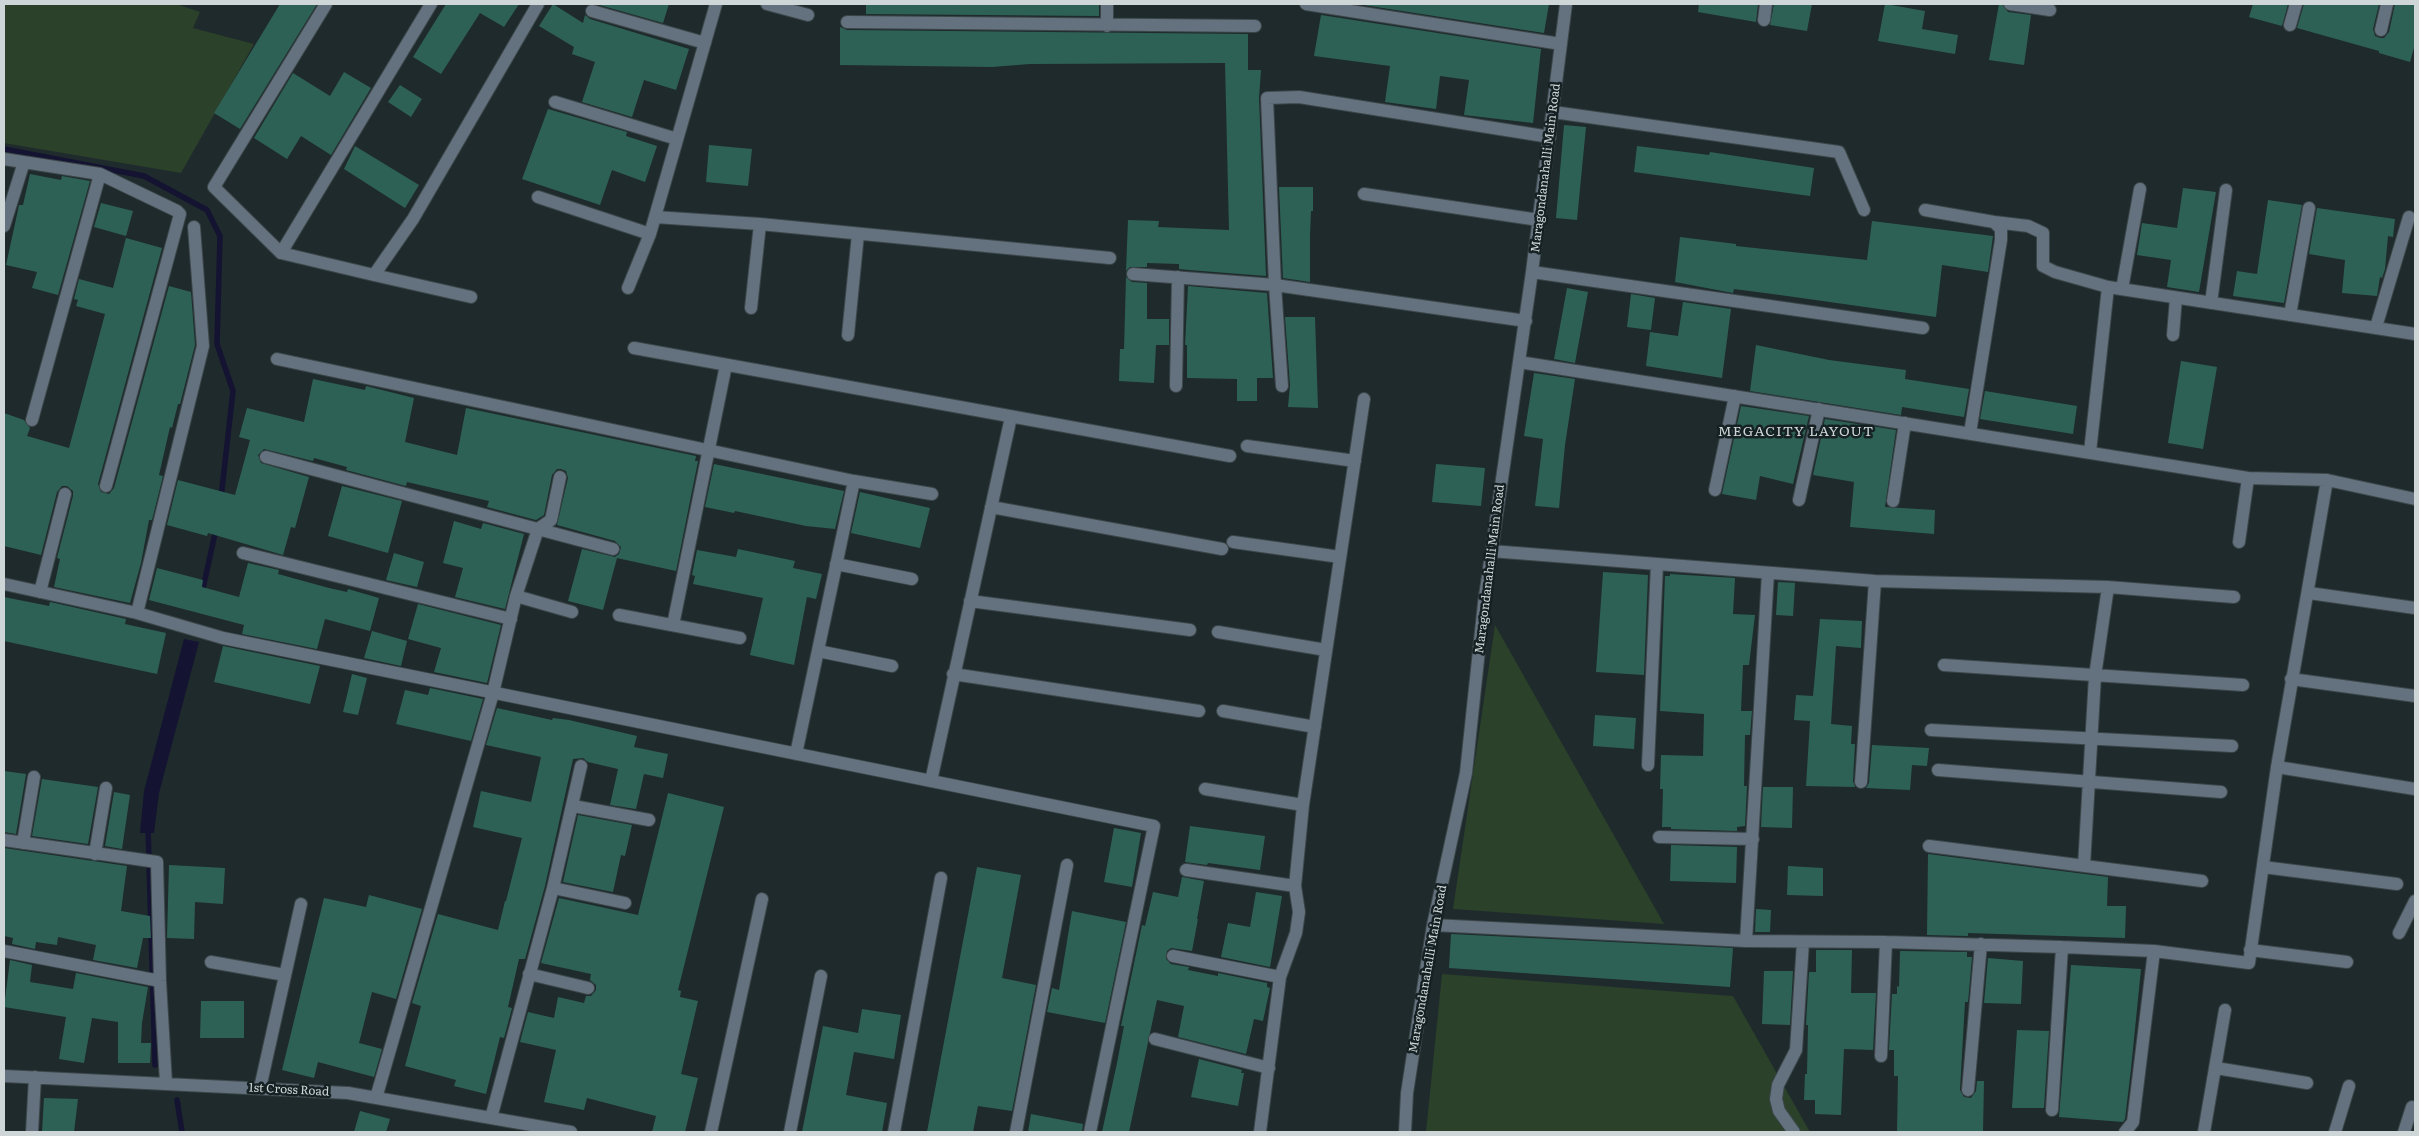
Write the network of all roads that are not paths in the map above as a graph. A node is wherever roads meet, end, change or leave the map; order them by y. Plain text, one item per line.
1 (326, 4) edge
2 (431, 4) edge
3 (538, 4) edge
4 (716, 4) edge
5 (767, 4) edge
6 (1107, 4) edge
7 (1306, 4) edge
8 (1566, 4) edge
9 (1766, 4) edge
10 (2010, 4) edge
11 (2296, 4) edge
12 (2387, 4) edge
13 (2050, 10) dead end
14 (592, 11) dead end
15 (808, 15) dead end
16 (1764, 20) dead end
17 (847, 22) dead end
18 (2290, 25) dead end
19 (1107, 26) junction
20 (1255, 26) dead end
21 (2381, 30) dead end
22 (705, 43) junction
23 (1561, 44) junction
24 (555, 102) dead end
25 (1553, 112) junction
26 (1550, 137) junction
27 (677, 139) junction
28 (4, 160) edge
29 (24, 162) junction
30 (100, 174) junction
31 (2140, 188) dead end
32 (2226, 190) dead end
33 (1364, 194) dead end
34 (538, 197) dead end
35 (2309, 208) dead end
36 (1864, 210) dead end
37 (1925, 210) dead end
38 (655, 217) junction
39 (2409, 217) dead end
40 (1539, 220) junction
41 (1994, 222) junction
42 (760, 224) junction
43 (4, 226) edge
44 (194, 227) dead end
45 (650, 234) junction
46 (858, 234) junction
47 (281, 253) junction
48 (1110, 258) dead end
49 (1532, 272) junction
50 (1133, 274) dead end
51 (374, 275) junction
52 (1178, 277) junction
53 (1274, 285) junction
54 (2108, 287) junction
55 (628, 288) dead end
56 (2122, 289) junction
57 (471, 297) dead end
58 (2176, 298) junction
59 (2211, 303) junction
60 (751, 308) dead end
61 (2290, 315) junction
62 (1526, 322) junction
63 (1923, 328) dead end
64 (2376, 328) junction
65 (2415, 334) edge
66 (848, 335) dead end
67 (2173, 335) dead end
68 (634, 348) dead end
69 (277, 359) dead end
70 (1519, 362) junction
71 (726, 365) junction
72 (1176, 386) dead end
73 (1282, 386) dead end
74 (1735, 396) junction
75 (1364, 399) dead end
76 (1819, 409) junction
77 (1011, 417) junction
78 (32, 420) dead end
79 (1905, 423) junction
80 (1970, 433) junction
81 (1247, 446) dead end
82 (708, 451) junction
83 (2090, 452) junction
84 (1230, 456) dead end
85 (266, 457) dead end
86 (1355, 461) junction
87 (560, 477) dead end
88 (2248, 478) junction
89 (2327, 480) junction
90 (854, 481) junction
91 (106, 486) dead end
92 (1714, 490) dead end
93 (65, 494) dead end
94 (932, 494) dead end
95 (2415, 499) edge
96 (1800, 500) dead end
97 (1893, 501) dead end
98 (991, 507) junction
99 (538, 529) junction
100 (1233, 542) dead end
101 (2239, 542) dead end
102 (613, 549) dead end
103 (1222, 549) dead end
104 (1492, 551) junction
105 (243, 553) dead end
106 (1340, 556) junction
107 (836, 564) junction
108 (1657, 564) junction
109 (1768, 573) junction
110 (912, 579) dead end
111 (1875, 581) junction
112 (4, 584) edge
113 (2108, 588) junction
114 (40, 592) junction
115 (2308, 594) junction
116 (516, 596) junction
117 (2234, 597) dead end
118 (970, 601) junction
119 (2415, 608) edge
120 (572, 612) dead end
121 (137, 613) junction
122 (619, 615) dead end
123 (511, 619) junction
124 (674, 625) junction
125 (1190, 630) dead end
126 (1218, 632) dead end
127 (740, 638) dead end
128 (1326, 650) junction
129 (818, 651) junction
130 (1944, 665) dead end
131 (892, 666) dead end
132 (953, 674) junction
133 (2095, 676) junction
134 (2291, 679) junction
135 (2244, 686) dead end
136 (493, 693) junction
137 (2415, 696) edge
138 (1199, 711) dead end
139 (1223, 711) dead end
140 (1315, 727) junction
141 (1931, 730) dead end
142 (2091, 738) junction
143 (2232, 746) dead end
144 (796, 754) junction
145 (1648, 765) dead end
146 (581, 766) dead end
147 (2277, 767) junction
148 (1938, 770) dead end
149 (34, 776) dead end
150 (931, 781) junction
151 (1861, 782) dead end
152 (2088, 782) junction
153 (106, 788) dead end
154 (1204, 789) dead end
155 (2415, 789) edge
156 (2221, 792) dead end
157 (1303, 805) junction
158 (573, 806) junction
159 (649, 820) dead end
160 (1659, 837) dead end
161 (1754, 839) junction
162 (4, 840) edge
163 (23, 843) junction
164 (1929, 846) dead end
165 (95, 854) junction
166 (1067, 865) dead end
167 (2084, 866) junction
168 (2263, 867) junction
169 (1186, 870) dead end
170 (941, 878) dead end
171 (2202, 881) dead end
172 (2397, 884) dead end
173 (1295, 886) junction
174 (553, 888) junction
175 (762, 898) dead end
176 (2415, 901) edge
177 (625, 903) dead end
178 (301, 904) dead end
179 (1434, 924) junction
180 (2399, 933) dead end
181 (1746, 941) junction
182 (1803, 942) junction
183 (1886, 942) junction
184 (1981, 944) junction
185 (2062, 947) junction
186 (2250, 950) junction
187 (4, 951) edge
188 (2154, 951) junction
189 (1173, 956) dead end
190 (211, 962) dead end
191 (2348, 962) dead end
192 (529, 974) junction
193 (285, 975) junction
194 (821, 976) dead end
195 (1280, 977) junction
196 (160, 981) junction
197 (588, 988) dead end
198 (2225, 1010) dead end
199 (1154, 1039) dead end
200 (1881, 1056) dead end
201 (1269, 1068) junction
202 (2216, 1068) junction
203 (4, 1076) edge
204 (35, 1077) junction
205 (2307, 1083) dead end
206 (166, 1084) junction
207 (2349, 1086) dead end
208 (260, 1088) junction
209 (1968, 1090) dead end
210 (376, 1098) junction
211 (2412, 1107) dead end
212 (2052, 1110) dead end
213 (492, 1118) junction
214 (534, 1128) edge
215 (32, 1132) edge
216 (572, 1132) edge
217 (711, 1132) edge
218 (790, 1132) edge
219 (894, 1132) edge
220 (1016, 1132) edge
221 (1090, 1132) edge
222 (1260, 1132) edge
223 (1405, 1132) edge
224 (1794, 1132) edge
225 (2125, 1132) edge
226 (2204, 1132) edge
227 (2335, 1132) edge
228 (2404, 1132) edge

1 - 47 street
2 - 47 street
3 - 51 street
4 - 22 street
5 - 15 street
6 - 19 street
7 - 23 street
8 - 23 street, Maragondanahalli Main Road
9 - 16 street
10 - 13 street
11 - 18 street
12 - 21 street
14 - 22 street
17 - 19 street
19 - 20 street
22 - 27 street
23 - 25 street, Maragondanahalli Main Road
24 - 27 street
25 - 26 street, Maragondanahalli Main Road
25 - 36 street
26 - 40 street, Maragondanahalli Main Road
26 - 53 street
27 - 38 street
28 - 29 street
29 - 30 street
29 - 43 street
30 - 78 street
30 - 91 street
31 - 56 street
32 - 59 street
33 - 40 street
34 - 45 street
35 - 61 street
37 - 41 street
38 - 42 street
38 - 45 street
39 - 64 street
40 - 49 street, Maragondanahalli Main Road
41 - 54 street
41 - 80 street
42 - 46 street
42 - 60 street
44 - 121 street
45 - 55 street
46 - 48 street
46 - 66 street
47 - 51 street
49 - 62 street, Maragondanahalli Main Road
49 - 63 street
50 - 52 street
51 - 57 street
52 - 53 street
52 - 72 street
53 - 62 street
53 - 73 street
54 - 56 street
54 - 83 street
56 - 58 street
58 - 59 street
58 - 67 street
59 - 61 street
61 - 64 street
62 - 70 street, Maragondanahalli Main Road
64 - 65 street
68 - 71 street
69 - 82 street
70 - 74 street
70 - 104 street, Maragondanahalli Main Road
71 - 77 street
71 - 82 street
74 - 76 street
74 - 92 street
75 - 86 street
76 - 79 street
76 - 96 street
77 - 84 street
77 - 98 street
79 - 80 street
79 - 97 street
80 - 83 street
81 - 86 street
82 - 90 street
82 - 124 street
83 - 88 street
85 - 99 street
86 - 106 street
87 - 99 street
88 - 89 street
88 - 101 street
89 - 95 street
89 - 115 street
90 - 94 street
90 - 107 street
93 - 114 street
98 - 103 street
98 - 118 street
99 - 102 street
99 - 116 street
100 - 106 street
104 - 108 street
104 - 179 street, Maragondanahalli Main Road
105 - 123 street
106 - 128 street
107 - 110 street
107 - 129 street
108 - 109 street
108 - 145 street
109 - 111 street
109 - 161 street
111 - 113 street
111 - 151 street
112 - 114 street
113 - 117 street
113 - 133 street
114 - 121 street
115 - 119 street
115 - 134 street
116 - 120 street
116 - 123 street
118 - 125 street
118 - 132 street
121 - 136 street
122 - 124 street
123 - 136 street
124 - 127 street
126 - 128 street
128 - 140 street
129 - 131 street
129 - 144 street
130 - 133 street
132 - 138 street
132 - 150 street
133 - 135 street
133 - 142 street
134 - 137 street
134 - 147 street
136 - 144 street
136 - 210 street
139 - 140 street
140 - 157 street
141 - 142 street
142 - 143 street
142 - 152 street
144 - 150 street
146 - 158 street
147 - 155 street
147 - 168 street
148 - 152 street
149 - 163 street
150 - 221 street
152 - 156 street
152 - 167 street
153 - 165 street
154 - 157 street
157 - 173 street
158 - 159 street
158 - 174 street
160 - 161 street
161 - 181 street
162 - 163 street
163 - 165 street
164 - 167 street
165 - 196 street
166 - 220 street
167 - 171 street
168 - 172 street
168 - 186 street
169 - 173 street
170 - 219 street
173 - 195 street
174 - 177 street
174 - 192 street
175 - 217 street
176 - 180 street
178 - 193 street
179 - 181 street
179 - 223 street, Maragondanahalli Main Road
181 - 182 street
182 - 183 street
182 - 224 street
183 - 184 street
183 - 200 street
184 - 185 street
184 - 209 street
185 - 188 street
185 - 212 street
186 - 188 street
186 - 191 street
187 - 196 street
188 - 225 street
189 - 195 street
190 - 193 street
192 - 197 street
192 - 213 street
193 - 208 street
194 - 218 street
195 - 201 street
196 - 206 street
198 - 202 street
199 - 201 street
201 - 222 street
202 - 205 street
202 - 226 street
203 - 204 street, 1st Cross Road
204 - 206 street, 1st Cross Road
204 - 215 street
206 - 208 street, 1st Cross Road
207 - 227 street
208 - 210 street, 1st Cross Road
210 - 213 street, 1st Cross Road
211 - 228 street
213 - 214 street, 1st Cross Road
214 - 216 street, 1st Cross Road

